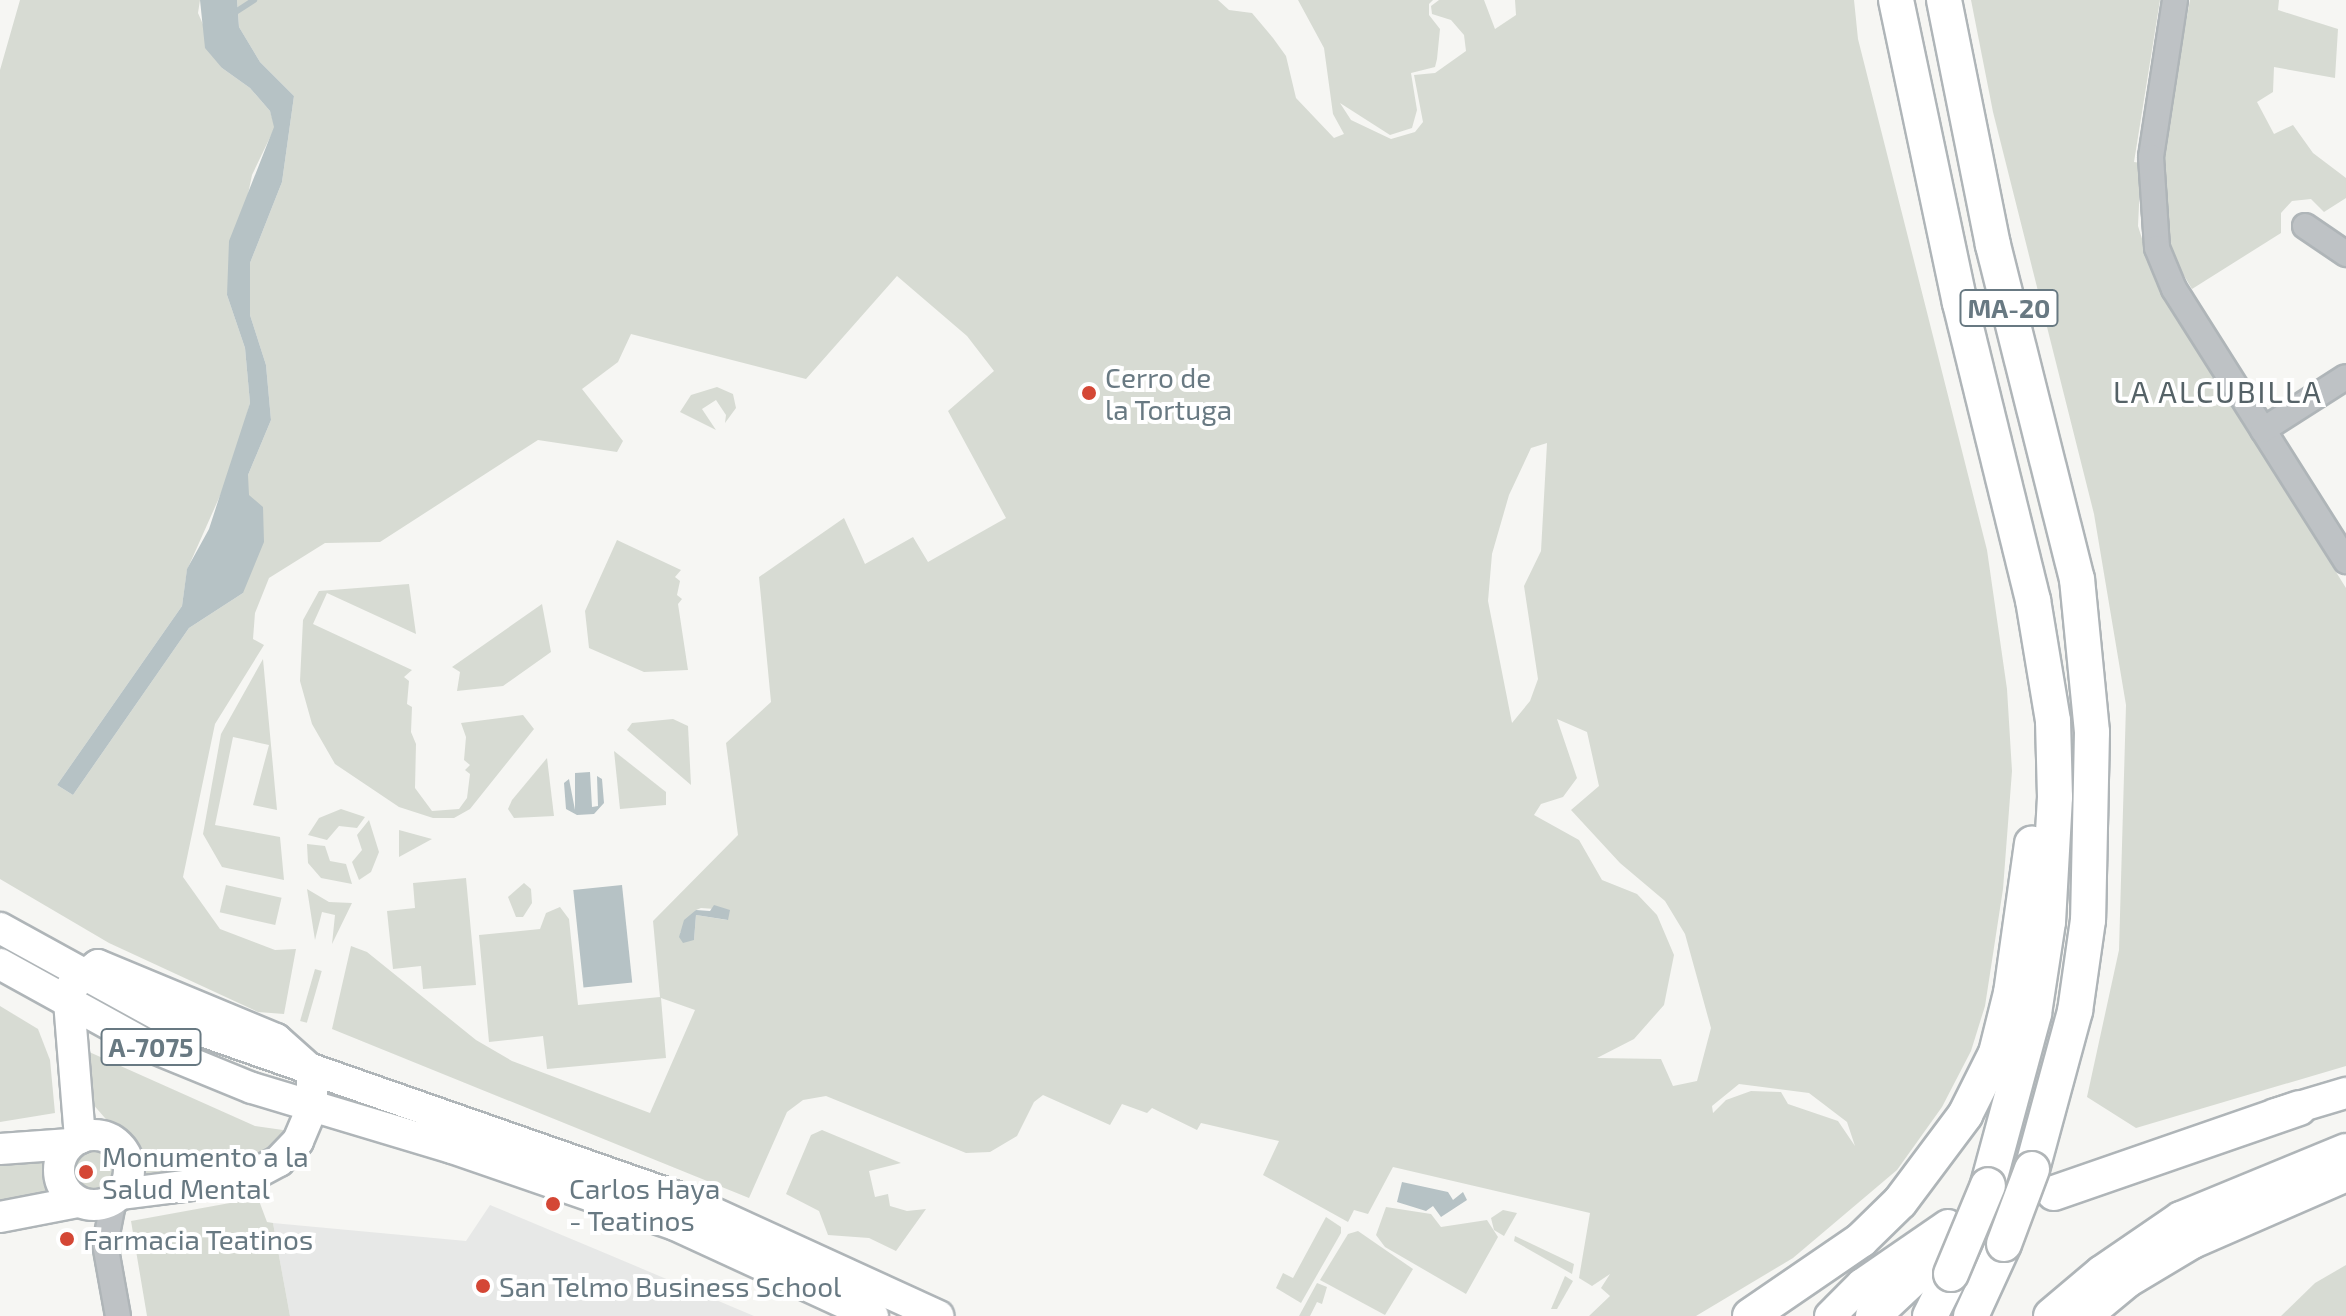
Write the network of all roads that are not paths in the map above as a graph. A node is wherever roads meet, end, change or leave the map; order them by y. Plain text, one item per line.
1 (1896, 0) edge
2 (1944, 0) edge
3 (2175, 0) edge
4 (2305, 226) dead end
5 (2346, 254) edge
6 (2346, 377) edge
7 (2263, 430) junction
8 (2346, 561) edge
9 (2044, 673) junction
10 (0, 928) edge
11 (0, 964) edge
12 (75, 989) junction
13 (312, 1071) junction
14 (2346, 1093) edge
15 (312, 1108) junction
16 (2299, 1108) joint
17 (367, 1124) junction
18 (75, 1141) junction
19 (0, 1149) edge
20 (2346, 1151) edge
21 (287, 1153) junction
22 (2346, 1176) edge
23 (2049, 1179) junction
24 (117, 1196) junction
25 (78, 1202) junction
26 (0, 1217) edge
27 (1948, 1225) dead end
28 (1942, 1266) junction
29 (118, 1316) edge
30 (873, 1316) edge
31 (938, 1316) edge
32 (1750, 1316) edge
33 (1830, 1316) edge
34 (1873, 1316) edge
35 (1930, 1316) edge
36 (1971, 1316) edge
37 (2051, 1316) edge
38 (2087, 1316) edge

1 - 9 highway, MA-20
2 - 23 highway, MA-20
3 - 7 street
4 - 5 street
6 - 7 street
7 - 8 street
9 - 28 highway, MA-20, bridge
9 - 32 highway
10 - 12 main road, A-7075
11 - 12 main road, A-7075
12 - 13 main road
12 - 15 main road, A-7075
12 - 18 main road
13 - 15 main road
13 - 31 main road
14 - 16 main road
15 - 17 main road, A-7075
15 - 21 main road
16 - 23 highway
17 - 21 main road
17 - 30 main road, A-7075
18 - 19 main road
18 - 24 main road
18 - 25 main road
20 - 37 highway
21 - 24 main road
22 - 38 main road
23 - 36 highway, MA-20, bridge
24 - 25 main road
24 - 29 street
25 - 26 main road
27 - 33 main road
28 - 34 highway
28 - 35 highway, MA-20

